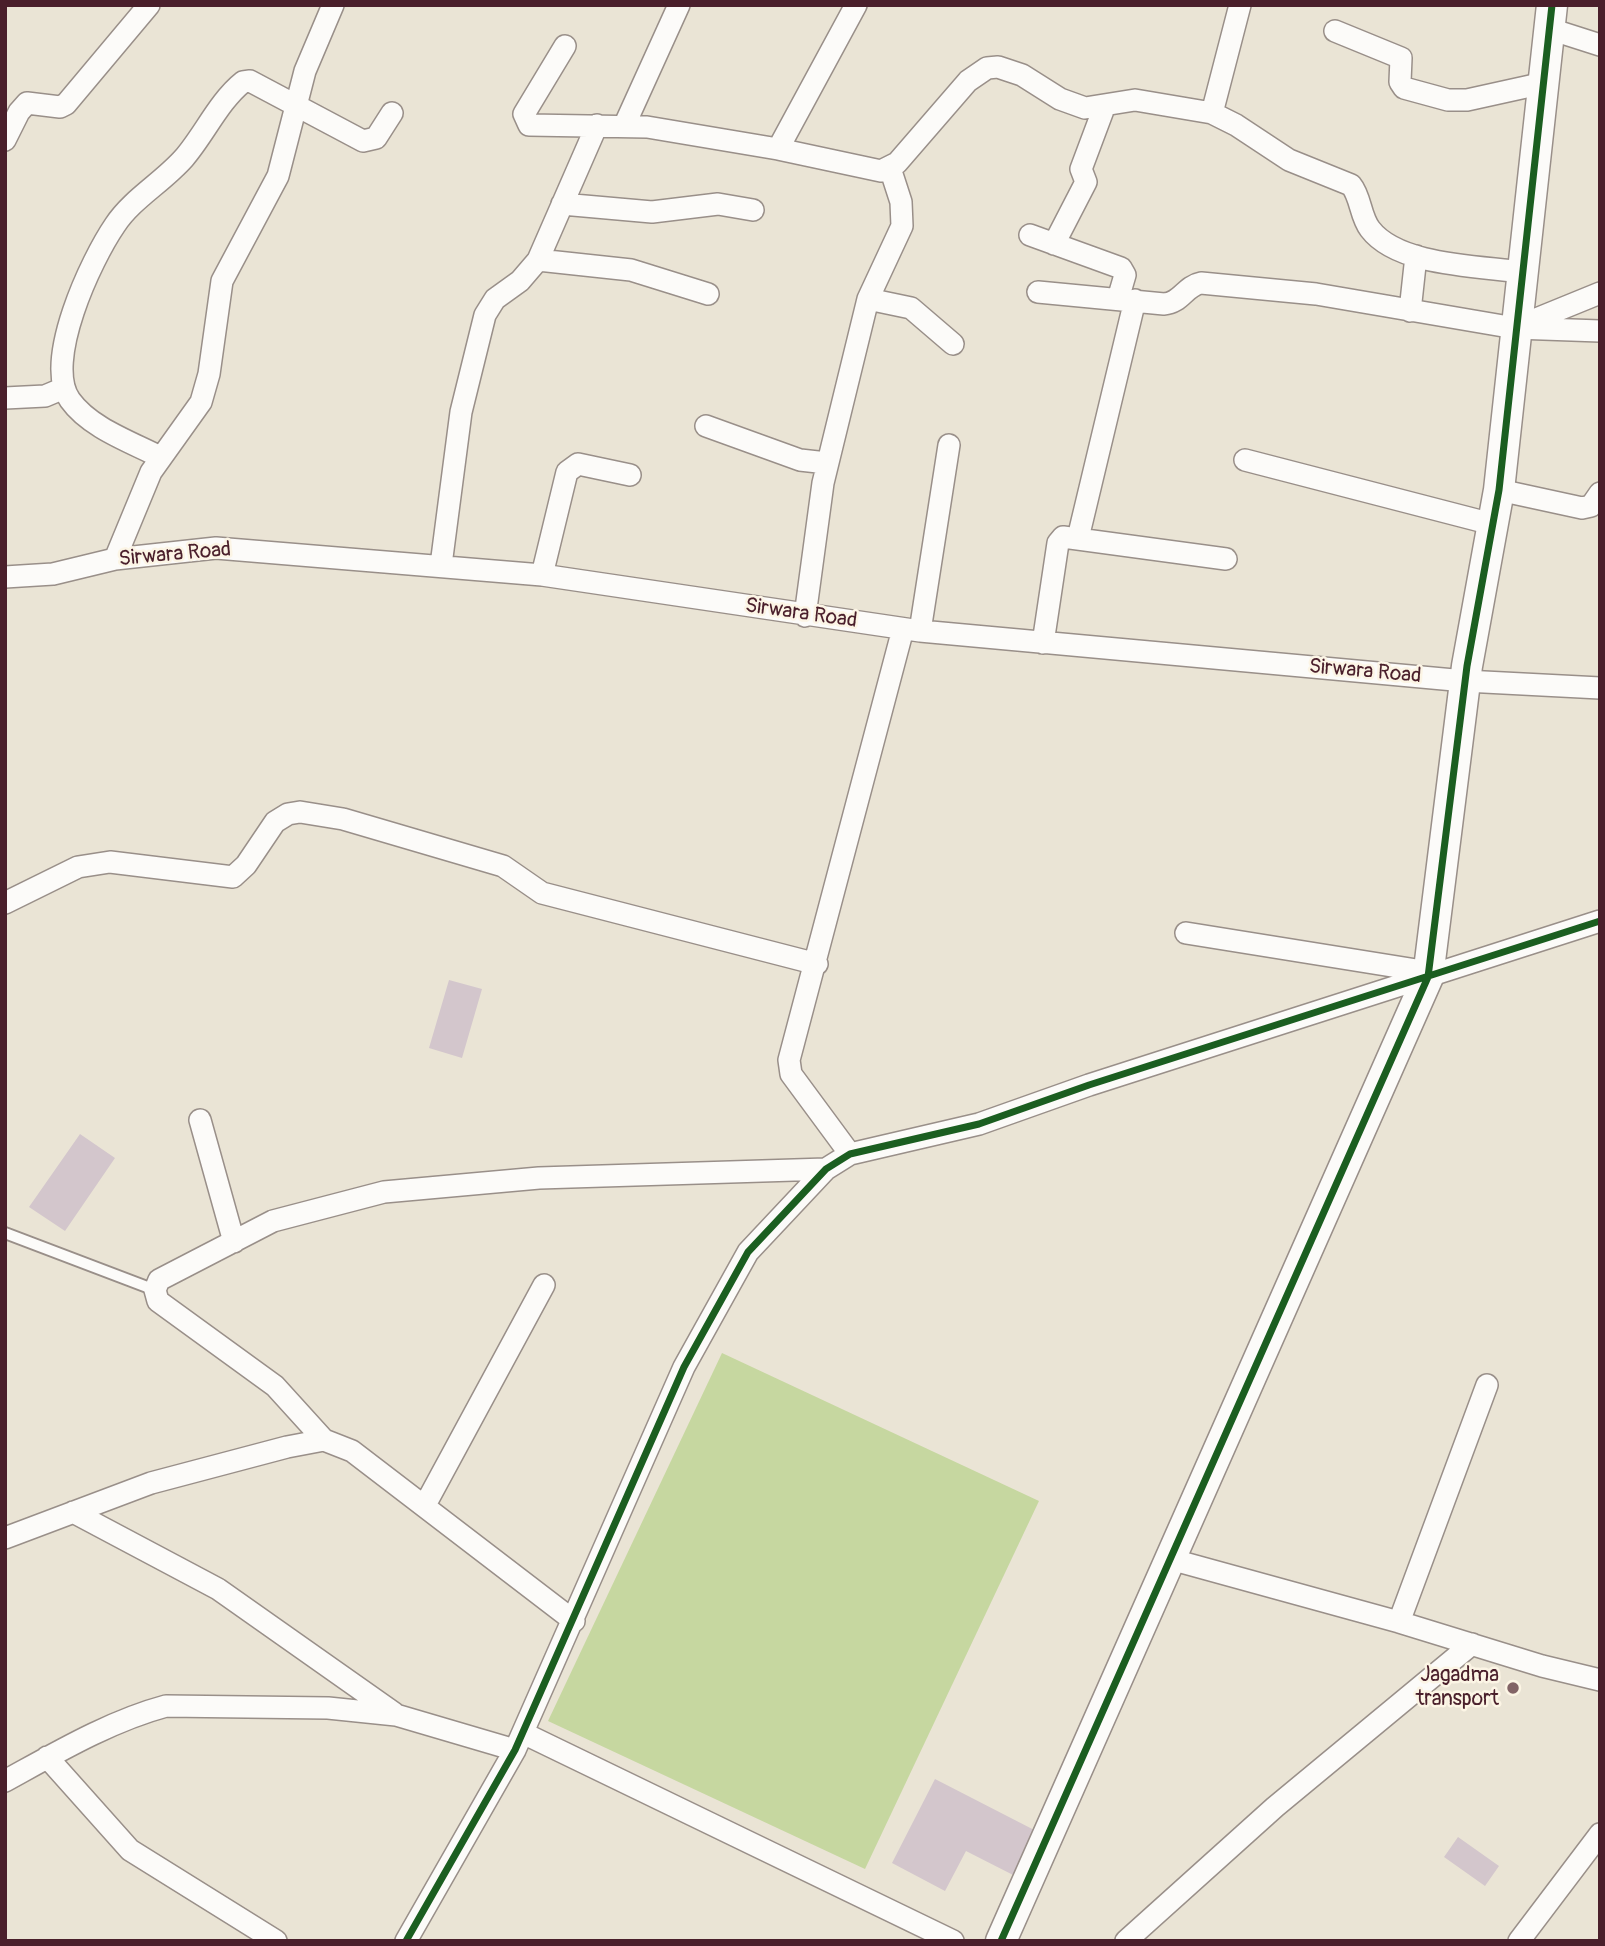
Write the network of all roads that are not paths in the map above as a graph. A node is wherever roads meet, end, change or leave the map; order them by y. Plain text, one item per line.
1 (149, 5) edge
2 (333, 5) edge
3 (679, 5) edge
4 (856, 5) edge
5 (1240, 5) edge
6 (1551, 17) edge
7 (1335, 32) dead end
8 (1600, 44) edge
9 (565, 46) dead end
10 (1544, 83) junction
11 (296, 104) junction
12 (1105, 106) junction
13 (1212, 113) junction
14 (392, 114) dead end
15 (625, 124) junction
16 (597, 125) junction
17 (5, 140) edge
18 (778, 149) junction
19 (890, 168) junction
20 (562, 204) junction
21 (753, 209) dead end
22 (1030, 235) dead end
23 (1054, 244) junction
24 (1416, 256) junction
25 (538, 260) junction
26 (1522, 272) junction
27 (1038, 292) dead end
28 (1600, 293) edge
29 (708, 294) dead end
30 (868, 299) junction
31 (1126, 299) junction
32 (1410, 311) junction
33 (1515, 327) junction
34 (1600, 331) edge
35 (953, 344) dead end
36 (64, 388) junction
37 (5, 398) edge
38 (706, 426) dead end
39 (949, 445) dead end
40 (160, 457) junction
41 (1245, 460) dead end
42 (827, 463) junction
43 (630, 475) dead end
44 (1499, 489) junction
45 (1600, 493) edge
46 (1492, 524) junction
47 (1078, 538) junction
48 (115, 559) junction
49 (1226, 559) dead end
50 (441, 565) junction
51 (542, 575) junction
52 (5, 577) edge
53 (806, 616) junction
54 (911, 630) junction
55 (1043, 643) junction
56 (1465, 681) junction
57 (1600, 688) edge
58 (5, 903) edge
59 (1600, 921) edge
60 (1185, 933) dead end
61 (817, 964) junction
62 (1428, 974) junction
63 (200, 1120) dead end
64 (850, 1154) junction
65 (826, 1170) junction
66 (5, 1233) edge
67 (234, 1242) junction
68 (544, 1285) dead end
69 (155, 1290) junction
70 (1487, 1385) dead end
71 (324, 1440) junction
72 (425, 1505) junction
73 (73, 1512) junction
74 (5, 1538) edge
75 (1170, 1559) junction
76 (575, 1621) junction
77 (1399, 1622) junction
78 (1472, 1644) junction
79 (1600, 1680) edge
80 (396, 1715) junction
81 (519, 1741) junction
82 (47, 1757) junction
83 (5, 1781) edge
84 (1600, 1835) edge
85 (276, 1941) edge
86 (406, 1941) edge
87 (953, 1941) edge
88 (1001, 1941) edge
89 (1126, 1941) edge
90 (1519, 1941) edge

1 - 17 street
2 - 11 street
3 - 15 street
4 - 18 street
5 - 13 street
6 - 8 street
6 - 10 street
7 - 10 street
9 - 16 street
10 - 26 street
11 - 14 street
11 - 36 street
11 - 40 street
12 - 13 street
12 - 19 street
12 - 23 street
13 - 24 street
15 - 16 street
15 - 18 street
16 - 20 street
18 - 19 street
19 - 30 street
20 - 21 street
20 - 25 street
22 - 23 street
23 - 31 street
24 - 26 street
24 - 32 street
25 - 29 street
25 - 50 street
26 - 33 street
27 - 31 street
28 - 33 street
30 - 35 street
30 - 42 street
31 - 32 street
31 - 47 street
32 - 33 street
33 - 34 street
33 - 44 street
36 - 37 street
36 - 40 street
38 - 42 street
39 - 54 street
40 - 48 street
41 - 46 street
42 - 53 street
43 - 51 street
44 - 45 street
44 - 46 street
46 - 56 street
47 - 49 street
47 - 55 street
48 - 50 street, Sirwara Road
48 - 52 street, Sirwara Road
50 - 51 street, Sirwara Road
51 - 53 street, Sirwara Road
53 - 54 street, Sirwara Road
54 - 55 street, Sirwara Road
54 - 61 street
55 - 56 street, Sirwara Road
56 - 57 street, Sirwara Road
56 - 62 street
58 - 61 street
59 - 62 street
60 - 62 street
61 - 64 street
62 - 64 street
62 - 75 street
63 - 67 street
64 - 65 street
65 - 67 street
65 - 76 street
66 - 69 lane
67 - 69 street
68 - 72 street
69 - 71 street
70 - 77 street
71 - 72 street
71 - 73 street
72 - 76 street
73 - 74 street
73 - 80 street
75 - 77 street
75 - 88 street
76 - 81 street
77 - 78 street
78 - 79 street
78 - 89 street
80 - 81 street
80 - 82 street
81 - 86 street
81 - 87 street
82 - 83 street
82 - 85 street
84 - 90 street

